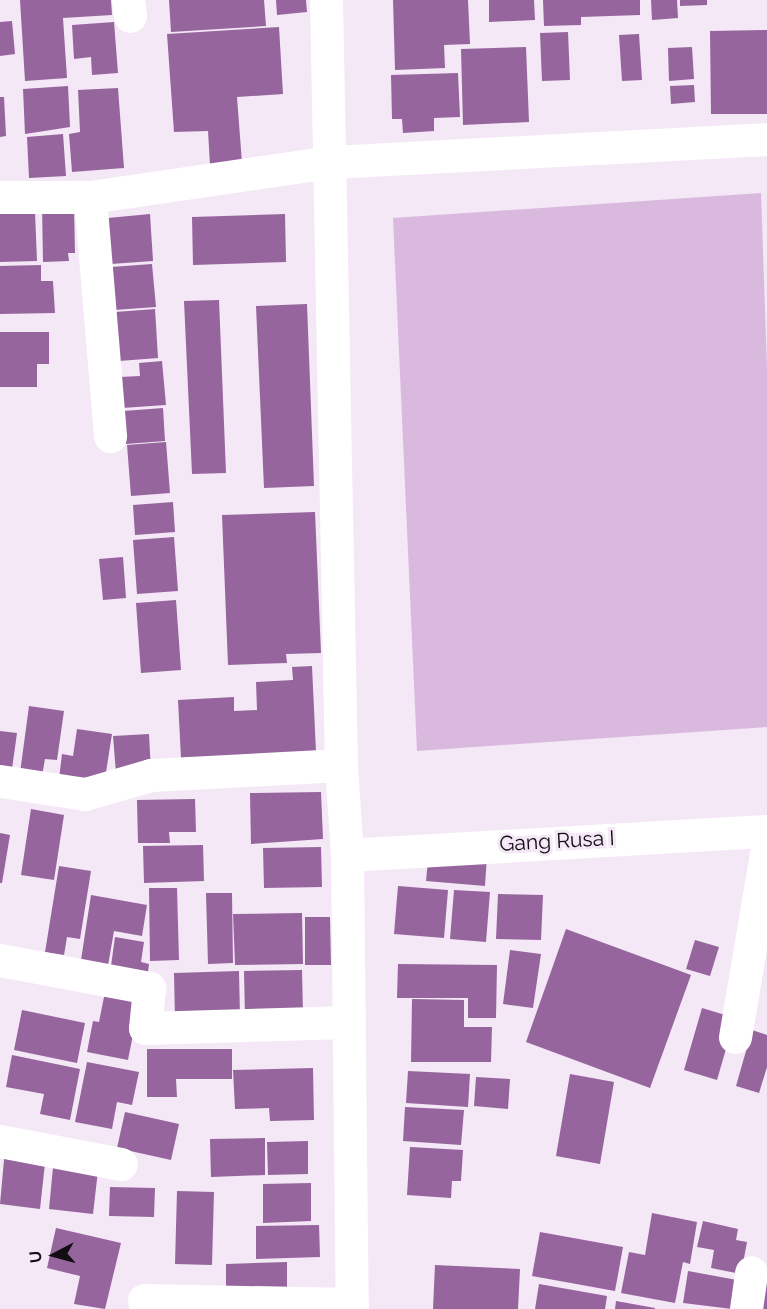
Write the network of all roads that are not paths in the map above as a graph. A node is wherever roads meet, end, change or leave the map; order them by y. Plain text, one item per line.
1 (326, 0) edge
2 (767, 139) edge
3 (331, 162) junction
4 (0, 197) edge
5 (90, 197) junction
6 (110, 436) dead end
7 (341, 765) junction
8 (0, 781) edge
9 (767, 831) edge
10 (767, 847) edge
11 (347, 855) junction
12 (0, 960) edge
13 (349, 1022) junction
14 (735, 1037) dead end
15 (0, 1141) edge
16 (121, 1164) dead end
17 (751, 1272) dead end
18 (144, 1300) dead end
19 (352, 1306) edge
20 (746, 1309) edge

1 - 3 street
2 - 3 street
3 - 5 street
3 - 7 street
4 - 5 street
5 - 6 street
7 - 8 street
7 - 11 street
9 - 11 street, Gang Rusa I
10 - 14 street
11 - 13 street
12 - 13 street
13 - 19 street
15 - 16 street
17 - 20 street
18 - 19 street

